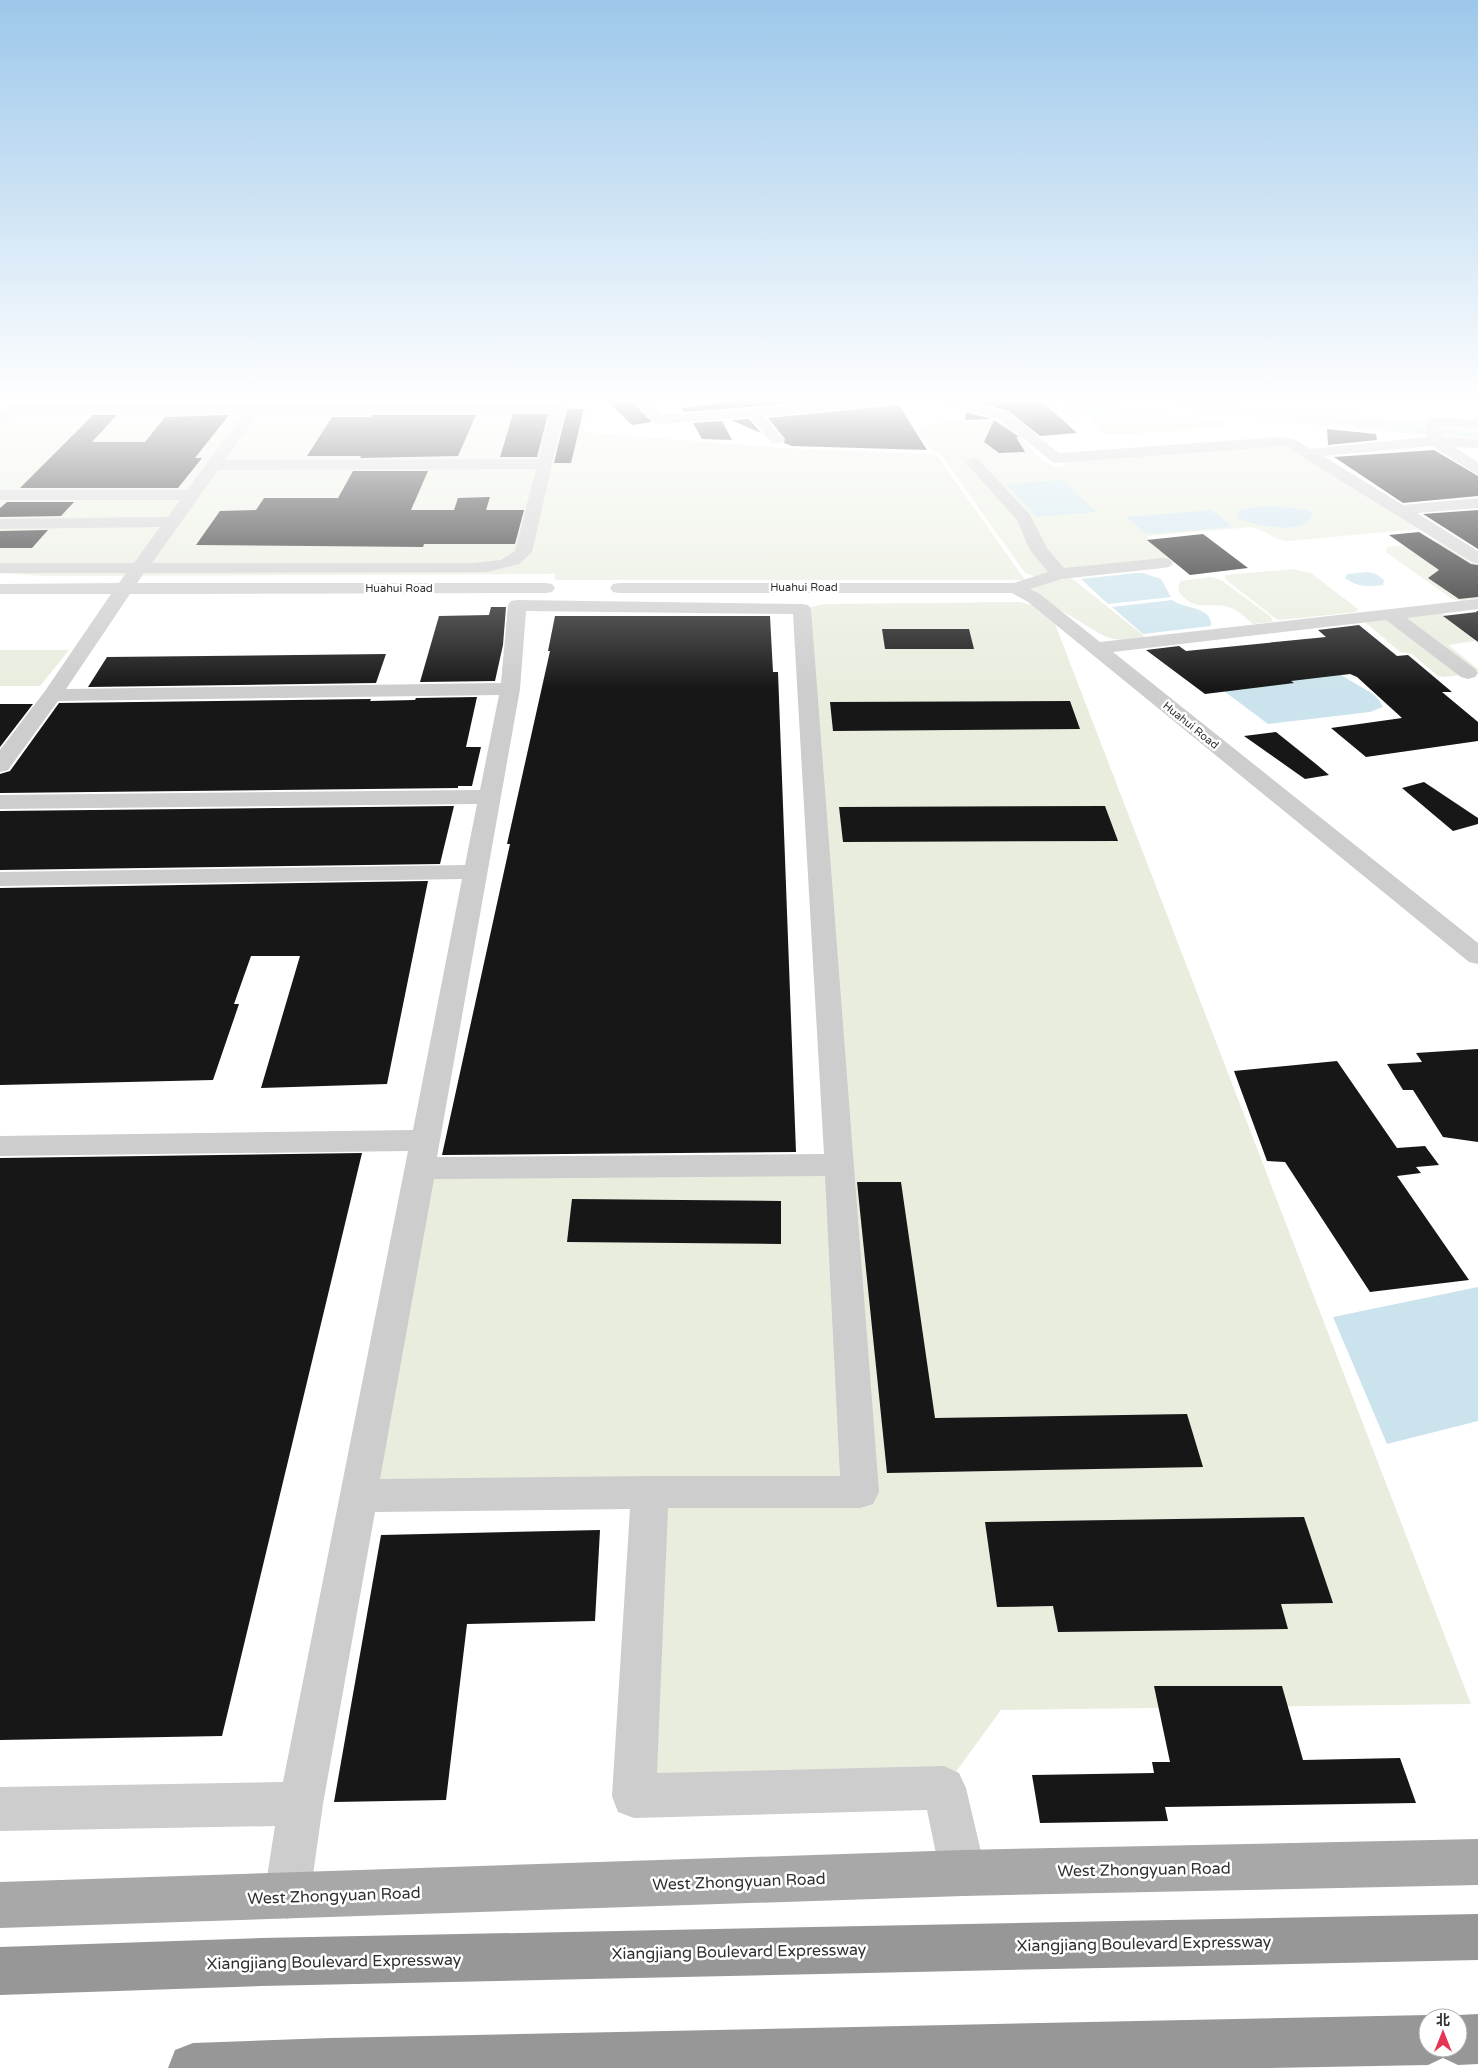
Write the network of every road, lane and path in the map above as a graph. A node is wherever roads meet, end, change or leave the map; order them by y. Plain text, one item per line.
1 (192, 495) edge
2 (536, 496) edge
3 (1004, 496) edge
4 (1378, 496) edge
5 (1478, 503) edge
6 (1401, 510) junction
7 (173, 522) junction
8 (0, 524) edge
9 (1478, 558) edge
10 (1163, 563) dead end
11 (0, 568) edge
12 (139, 568) junction
13 (1059, 574) junction
14 (583, 588) dead end
15 (603, 588) dead end
16 (1015, 588) junction
17 (0, 589) edge
18 (124, 589) junction
19 (1478, 604) edge
20 (1390, 614) junction
21 (1096, 648) junction
22 (1468, 673) dead end
23 (510, 689) junction
24 (52, 694) junction
25 (0, 765) edge
26 (490, 797) junction
27 (0, 802) edge
28 (476, 872) junction
29 (0, 879) edge
30 (1478, 956) edge
31 (0, 1146) edge
32 (423, 1154) junction
33 (840, 1166) junction
34 (650, 1492) junction
35 (359, 1496) junction
36 (301, 1804) junction
37 (0, 1809) edge
38 (1478, 1862) edge
39 (964, 1873) junction
40 (286, 1896) junction
41 (0, 1905) edge
42 (1478, 1937) edge
43 (0, 1971) edge
44 (1418, 2040) edge
45 (194, 2068) edge

1 - 7 street
2 - 12 street
3 - 13 street
4 - 6 street
5 - 6 street
6 - 9 street
7 - 8 street
7 - 12 street
10 - 13 street
11 - 12 street
12 - 18 street
13 - 16 street
14 - 18 street, Huahui Road
15 - 16 street, Huahui Road
16 - 21 street, Huahui Road
17 - 18 street, Huahui Road
18 - 24 street
19 - 20 street
20 - 21 street
20 - 22 street
21 - 30 street, Huahui Road
23 - 24 street
23 - 26 street
23 - 33 street
24 - 25 street
26 - 27 street
26 - 28 street
28 - 29 street
28 - 32 street
31 - 32 street
32 - 33 street
32 - 35 street
33 - 34 street
34 - 35 street
34 - 39 street
35 - 36 street
36 - 37 street
36 - 40 street
38 - 39 main road, West Zhongyuan Road
39 - 40 main road, West Zhongyuan Road
40 - 41 main road, West Zhongyuan Road
42 - 43 highway, Xiangjiang Boulevard Expressway
44 - 45 highway

